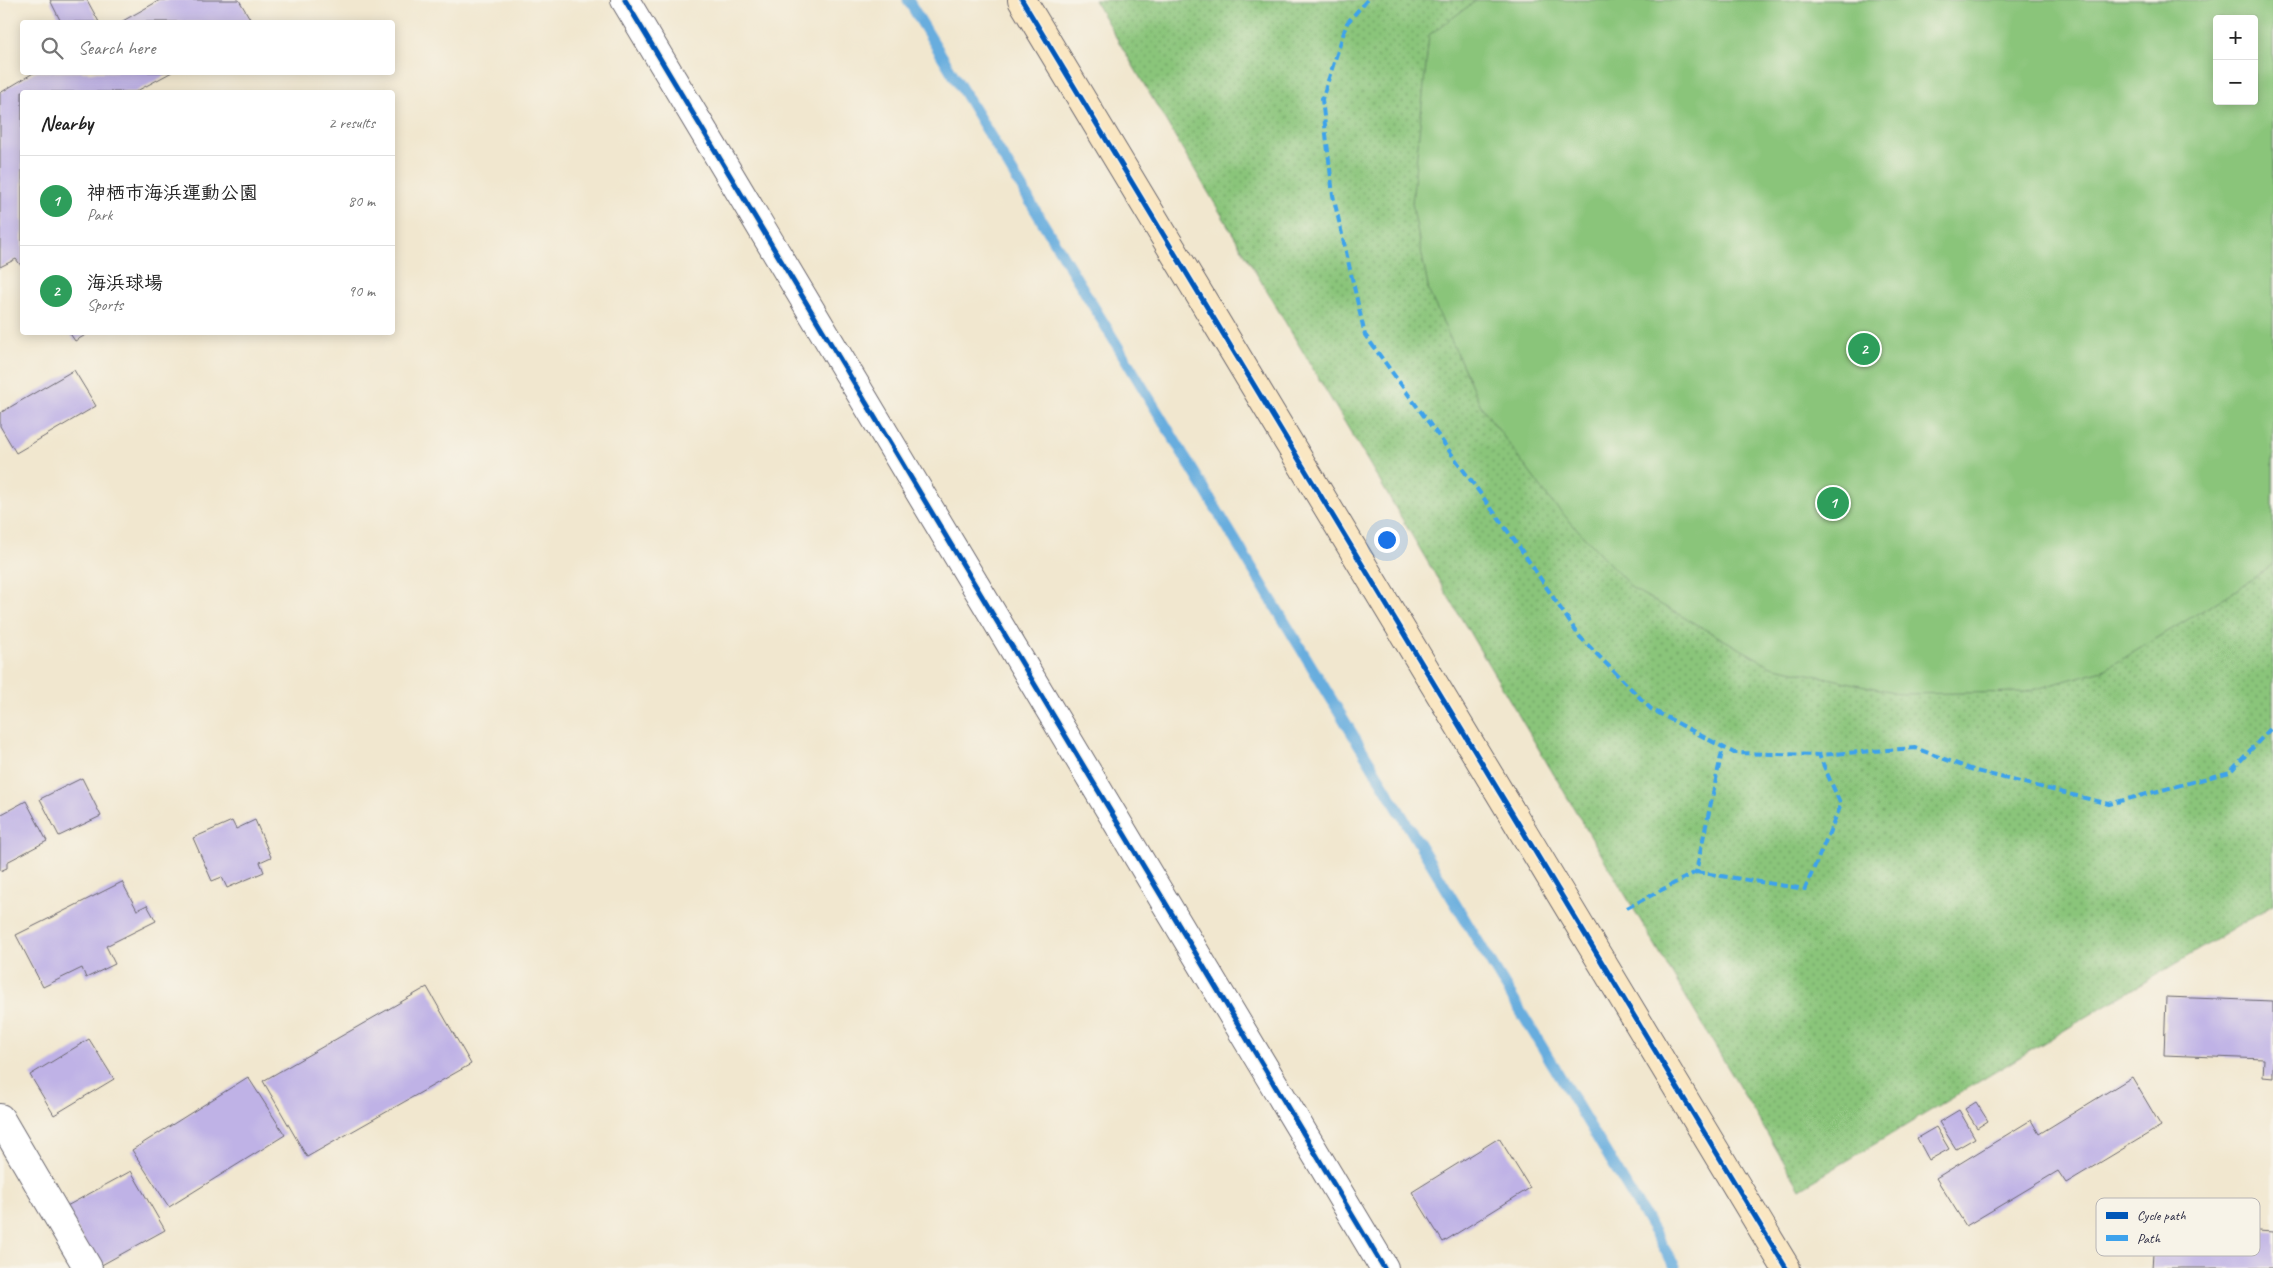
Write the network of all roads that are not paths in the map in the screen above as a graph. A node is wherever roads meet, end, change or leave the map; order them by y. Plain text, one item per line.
1 (625, 0) edge
2 (1022, 0) edge
3 (0, 1118) edge
4 (88, 1268) edge
5 (1384, 1268) edge
6 (1786, 1268) edge

1 - 5 street
2 - 6 street
3 - 4 street

